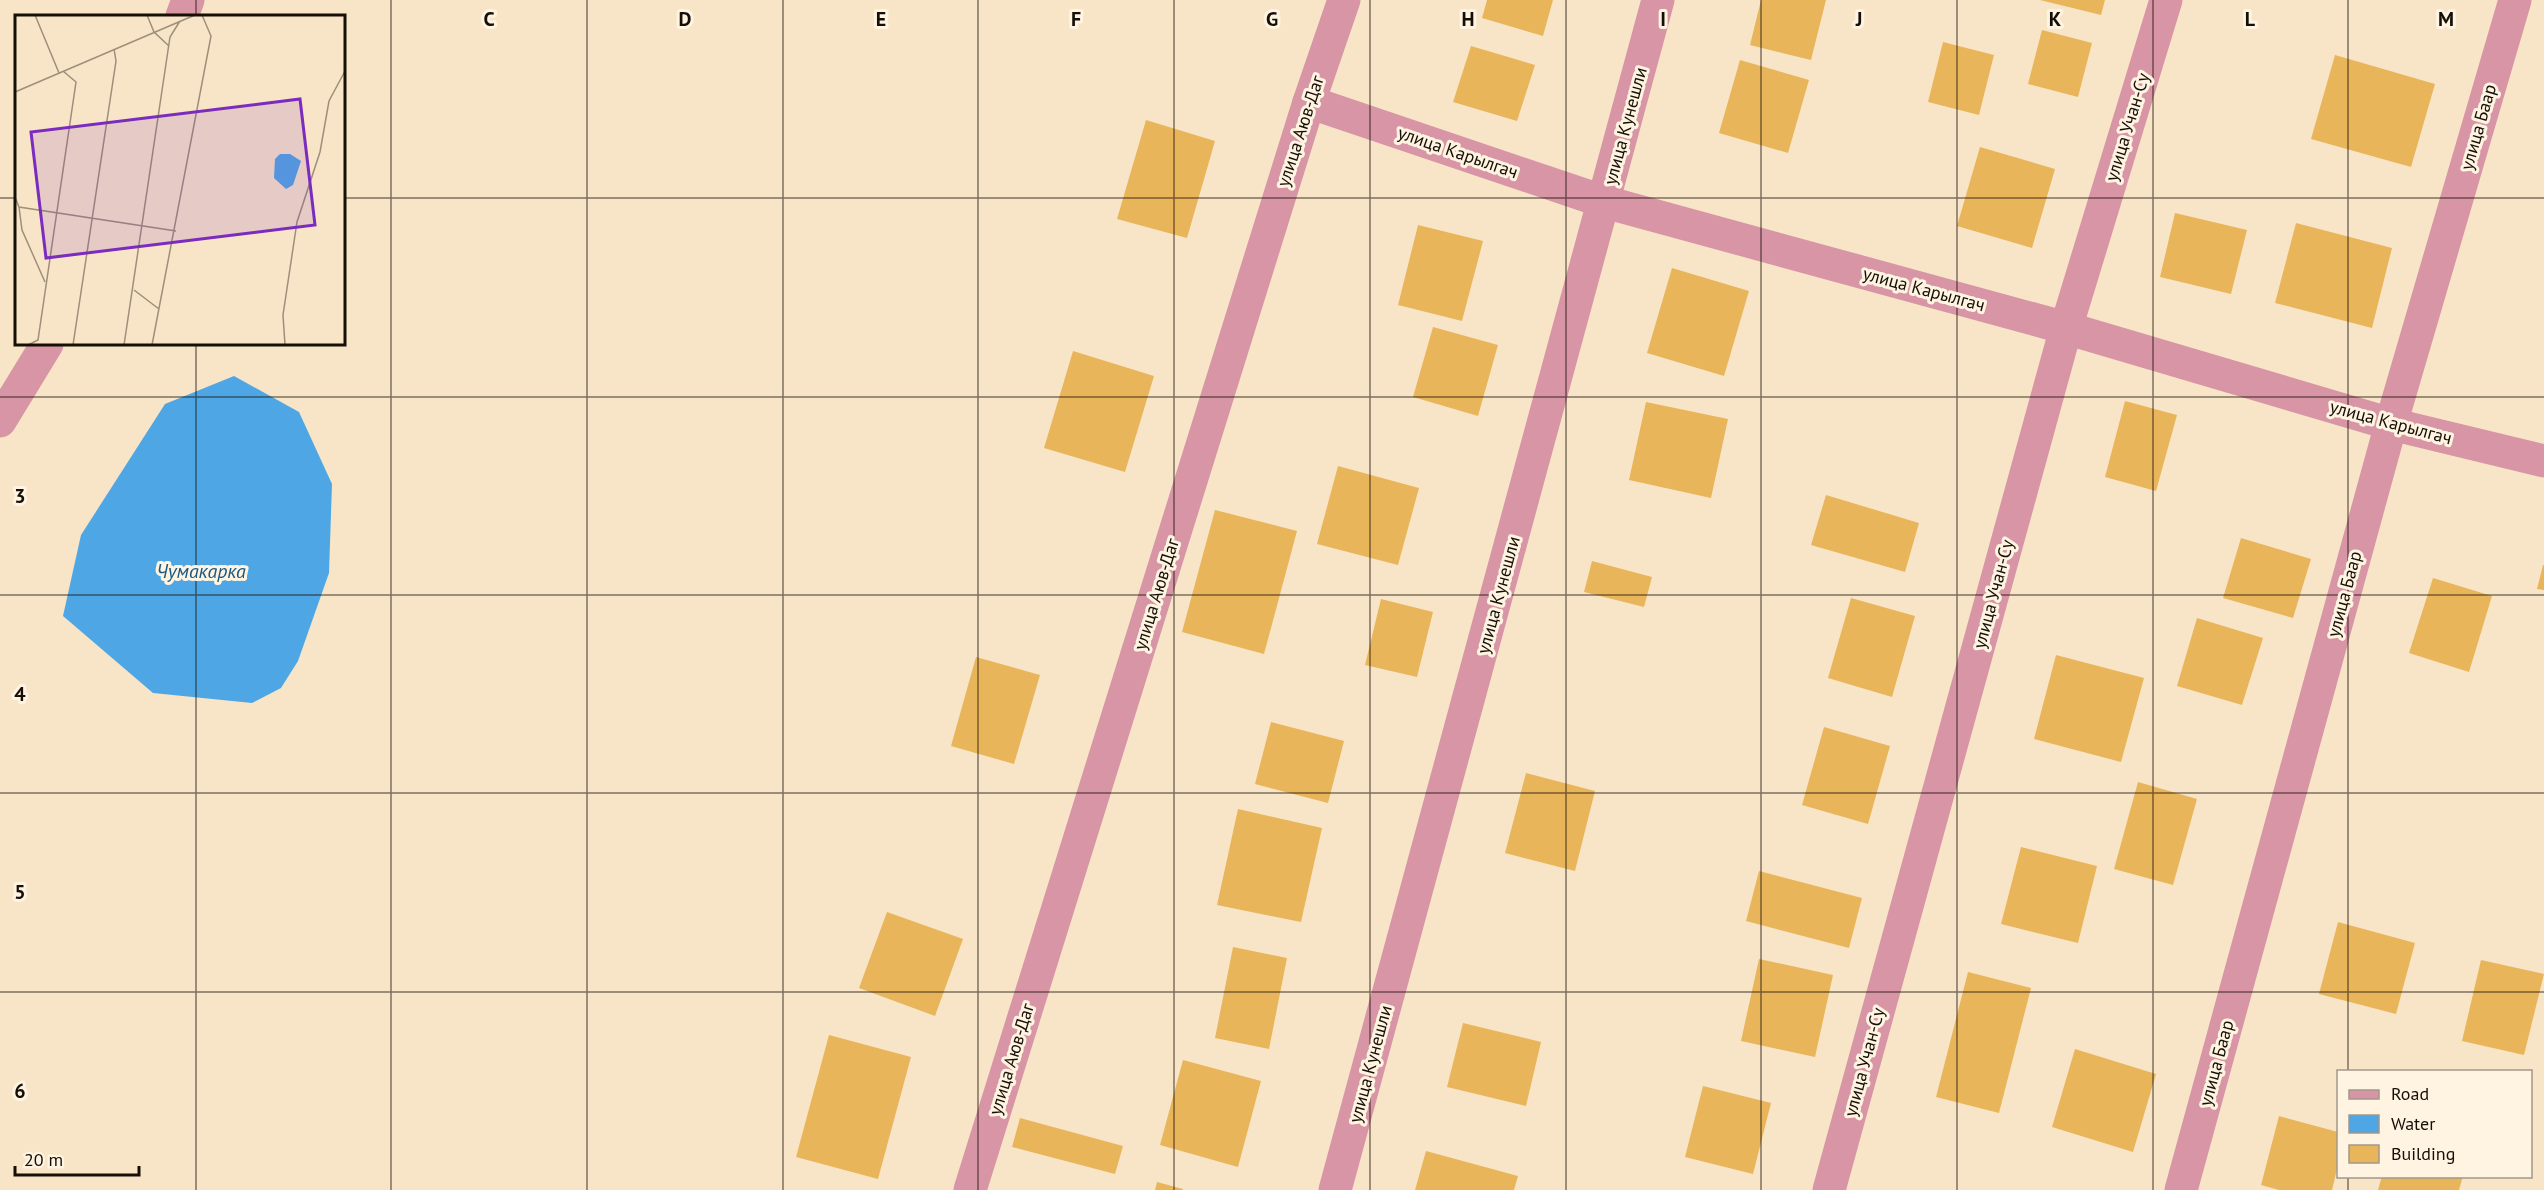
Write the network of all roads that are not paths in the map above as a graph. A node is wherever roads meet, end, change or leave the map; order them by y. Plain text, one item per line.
1 (188, 0) edge
2 (1344, 0) edge
3 (1658, 0) edge
4 (2166, 0) edge
5 (2515, 0) edge
6 (182, 15) edge
7 (1309, 102) junction
8 (1605, 202) junction
9 (2066, 328) junction
10 (46, 345) edge
11 (0, 421) edge
12 (2391, 424) junction
13 (2544, 461) edge
14 (970, 1190) edge
15 (1335, 1190) edge
16 (1829, 1190) edge
17 (2181, 1190) edge

1 - 6 street
2 - 7 street, улица Аюв-Даг
3 - 8 street, улица Кунешли
4 - 9 street, улица Учан-Су
5 - 12 street, улица Баар
7 - 8 street, улица Карылгач
7 - 14 street, улица Аюв-Даг
8 - 9 street, улица Карылгач
8 - 15 street, улица Кунешли
9 - 12 street, улица Карылгач
9 - 16 street, улица Учан-Су
10 - 11 street
12 - 13 street, улица Карылгач
12 - 17 street, улица Баар

